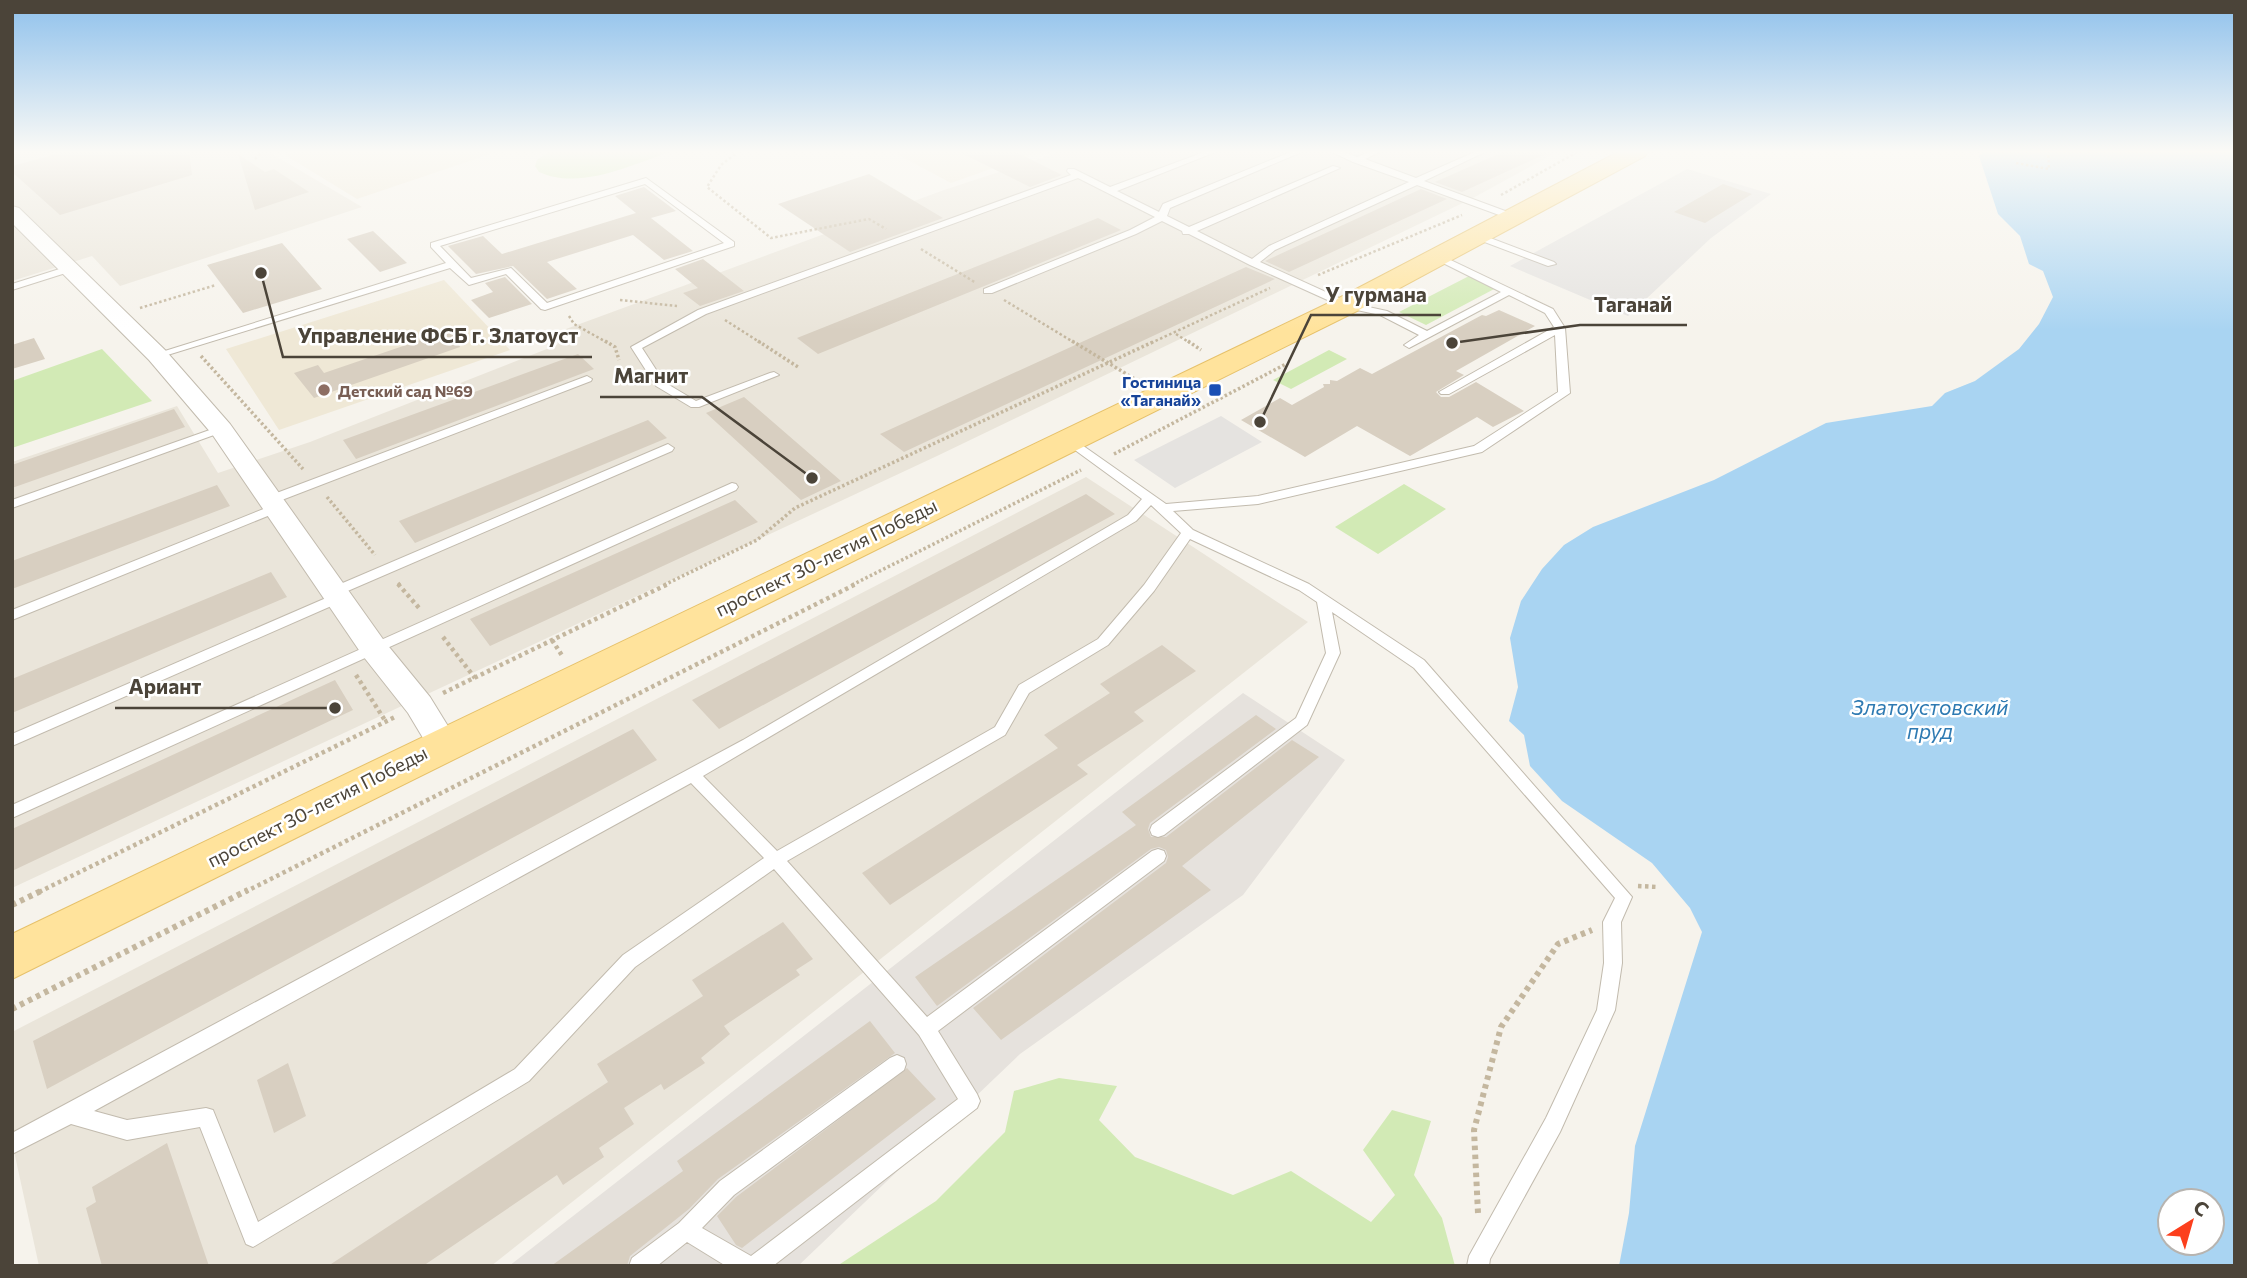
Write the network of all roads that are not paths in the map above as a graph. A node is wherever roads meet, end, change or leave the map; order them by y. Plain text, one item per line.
1 (546, 211) edge
2 (686, 211) edge
3 (981, 211) edge
4 (1147, 211) edge
5 (1164, 211) edge
6 (1236, 211) edge
7 (1353, 211) edge
8 (1472, 211) edge
9 (1511, 211) edge
10 (15, 218) edge
11 (1161, 218) junction
12 (1491, 220) junction
13 (1186, 232) junction
14 (1438, 257) junction
15 (1253, 263) junction
16 (452, 264) junction
17 (1551, 264) dead end
18 (69, 269) junction
19 (12, 288) edge
20 (988, 291) dead end
21 (1510, 291) junction
22 (1347, 305) junction
23 (1560, 328) junction
24 (1426, 335) junction
25 (1409, 345) dead end
26 (157, 355) junction
27 (774, 375) dead end
28 (587, 379) dead end
29 (1446, 392) dead end
30 (221, 429) junction
31 (1068, 440) junction
32 (668, 447) dead end
33 (733, 487) dead end
34 (12, 504) edge
35 (273, 504) junction
36 (1156, 504) junction
37 (1188, 533) junction
38 (338, 594) junction
39 (1323, 599) junction
40 (12, 615) edge
41 (374, 649) junction
42 (12, 740) edge
43 (443, 744) junction
44 (692, 774) junction
45 (12, 812) edge
46 (1158, 830) dead end
47 (1158, 856) dead end
48 (776, 860) junction
49 (12, 958) edge
50 (926, 1029) junction
51 (897, 1064) dead end
52 (70, 1114) junction
53 (12, 1143) edge
54 (686, 1230) junction
55 (1479, 1261) edge
56 (639, 1266) edge
57 (747, 1266) edge
58 (755, 1266) edge

1 - 16 lane
2 - 16 lane
3 - 27 lane
4 - 11 lane
5 - 11 lane
6 - 13 lane
7 - 15 lane
8 - 12 lane
9 - 12 main road, проспект 30-летия Победы
10 - 18 street
11 - 13 lane
11 - 20 lane
12 - 14 main road, проспект 30-летия Победы
12 - 17 lane
13 - 15 lane
14 - 21 lane
14 - 22 main road, проспект 30-летия Победы
15 - 22 lane
16 - 26 lane
18 - 19 lane
18 - 26 street
21 - 23 lane
21 - 24 lane
22 - 24 lane
22 - 31 main road, проспект 30-летия Победы
23 - 29 lane
23 - 36 lane
24 - 25 lane
26 - 30 street
28 - 35 lane
30 - 34 lane
30 - 35 street
31 - 36 lane
31 - 43 main road, проспект 30-летия Победы
32 - 38 lane
33 - 41 lane
35 - 38 street
35 - 40 lane
36 - 37 lane
36 - 44 lane
37 - 39 lane
37 - 48 lane
38 - 41 street
38 - 42 lane
39 - 46 lane
39 - 55 lane
41 - 43 street
41 - 45 lane
43 - 49 main road, проспект 30-летия Победы
44 - 48 lane
44 - 52 lane
47 - 50 lane
48 - 50 lane
48 - 52 lane
50 - 58 lane
51 - 54 lane
52 - 53 lane
54 - 56 lane
54 - 57 lane

